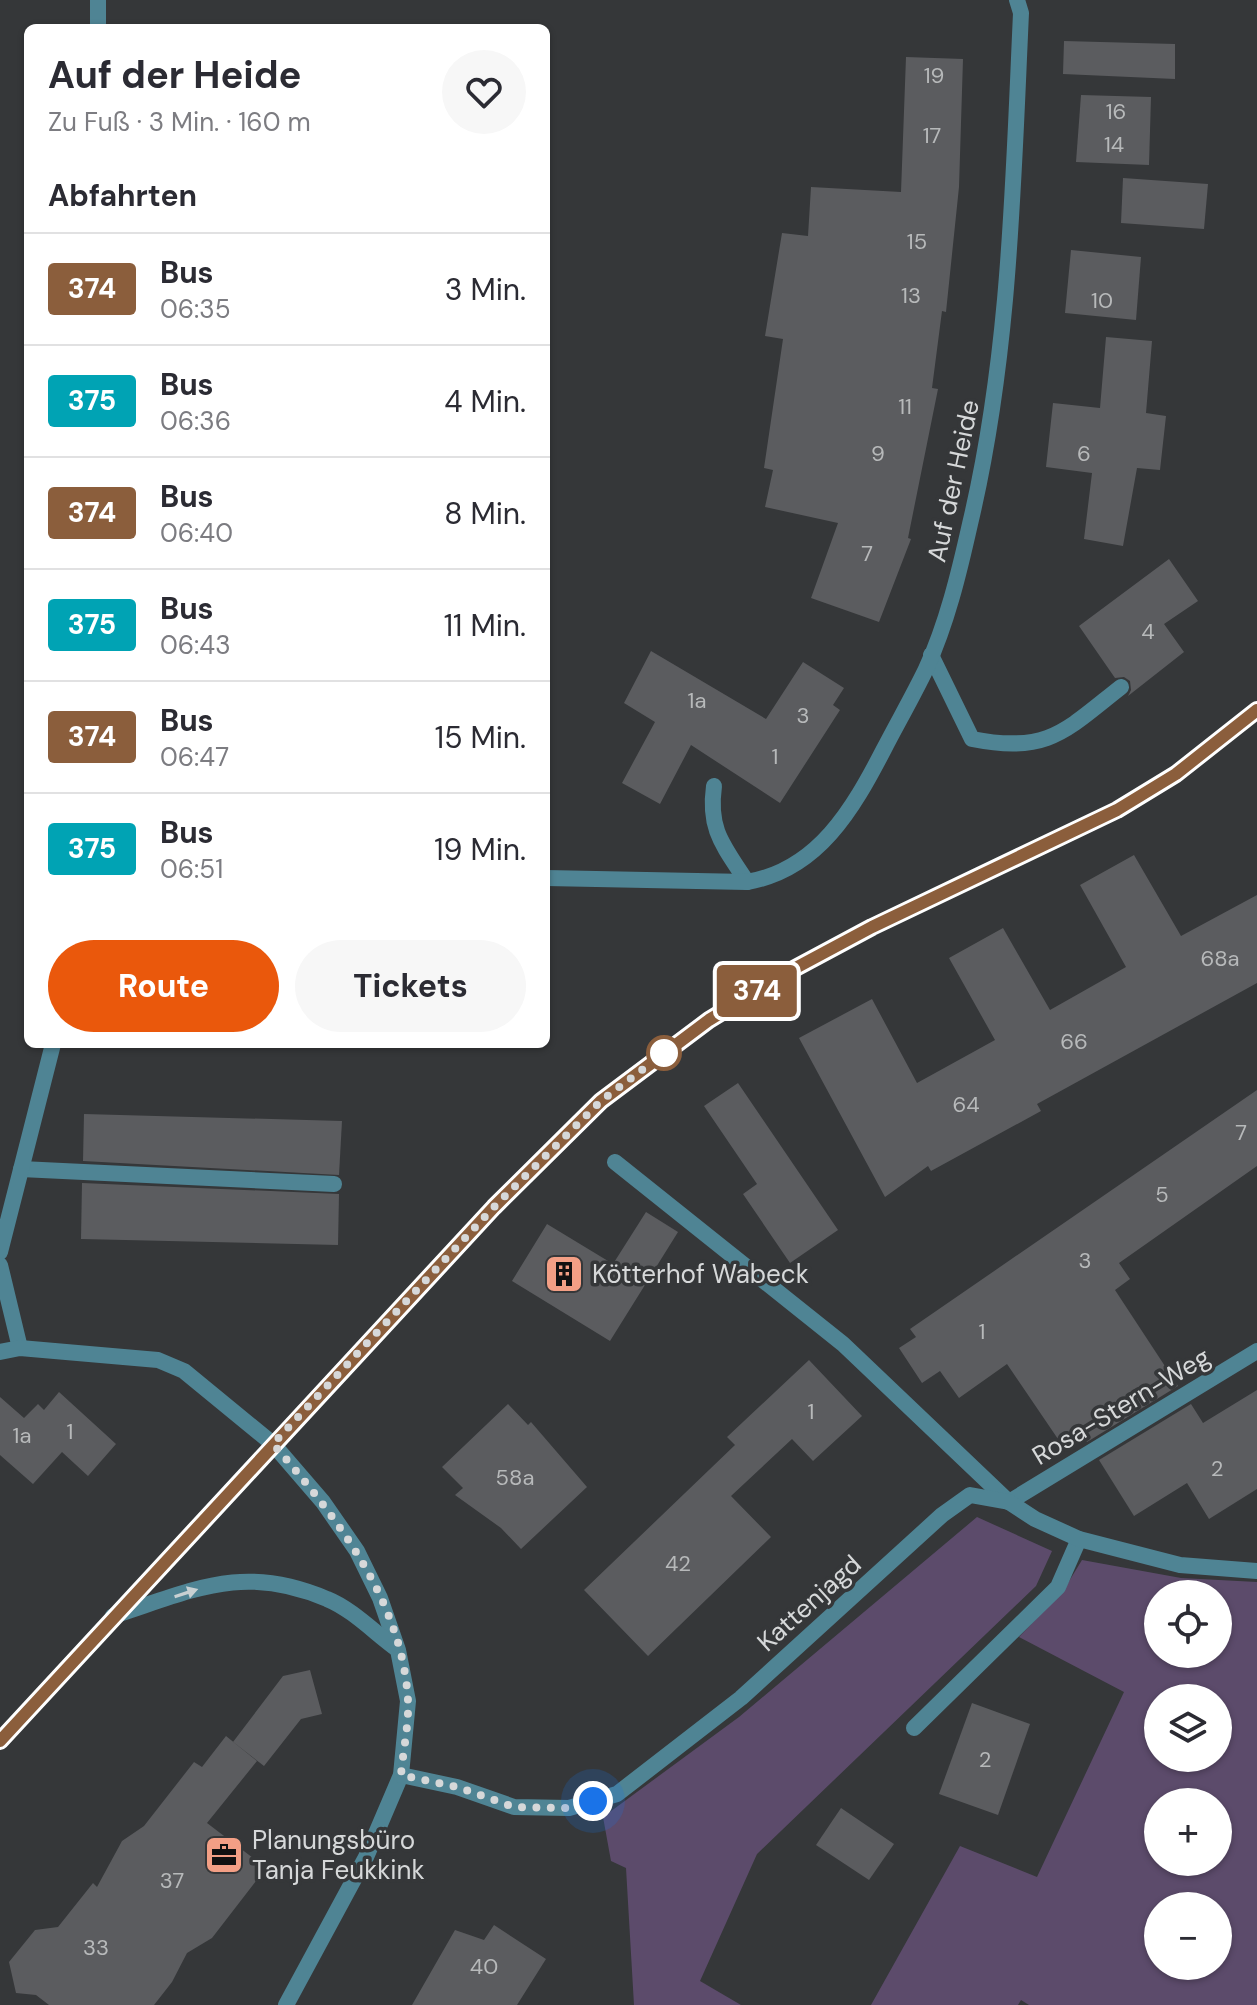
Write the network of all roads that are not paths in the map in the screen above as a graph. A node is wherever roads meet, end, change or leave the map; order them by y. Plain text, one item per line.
1 (98, 0) edge
2 (1017, 0) edge
3 (98, 24) edge
4 (931, 655) junction
5 (1121, 687) dead end
6 (1257, 710) edge
7 (714, 786) dead end
8 (550, 878) edge
9 (747, 882) junction
10 (52, 1048) edge
11 (615, 1162) dead end
12 (21, 1169) junction
13 (334, 1184) dead end
14 (0, 1252) edge
15 (0, 1265) edge
16 (20, 1348) junction
17 (1257, 1351) edge
18 (0, 1352) edge
19 (273, 1444) junction
20 (1009, 1502) junction
21 (1079, 1539) junction
22 (1257, 1571) edge
23 (111, 1616) junction
24 (398, 1650) junction
25 (914, 1728) dead end
26 (0, 1741) edge
27 (401, 1775) junction
28 (286, 2005) edge

1 - 3 street
2 - 4 street, Auf der Heide
4 - 5 street
4 - 9 street, Auf der Heide
6 - 19 main road
7 - 9 street
8 - 9 street, Auf der Heide
10 - 12 street
11 - 20 street
12 - 13 street
12 - 14 street
15 - 16 street
16 - 18 street
16 - 19 street
17 - 20 street, Rosa-Stern-Weg
19 - 23 main road
19 - 24 street
20 - 21 street, Kattenjagd
20 - 27 street, Kattenjagd
21 - 22 street, Kattenjagd
21 - 25 street
23 -> 24 street
23 - 26 main road
24 - 27 street
27 - 28 street

